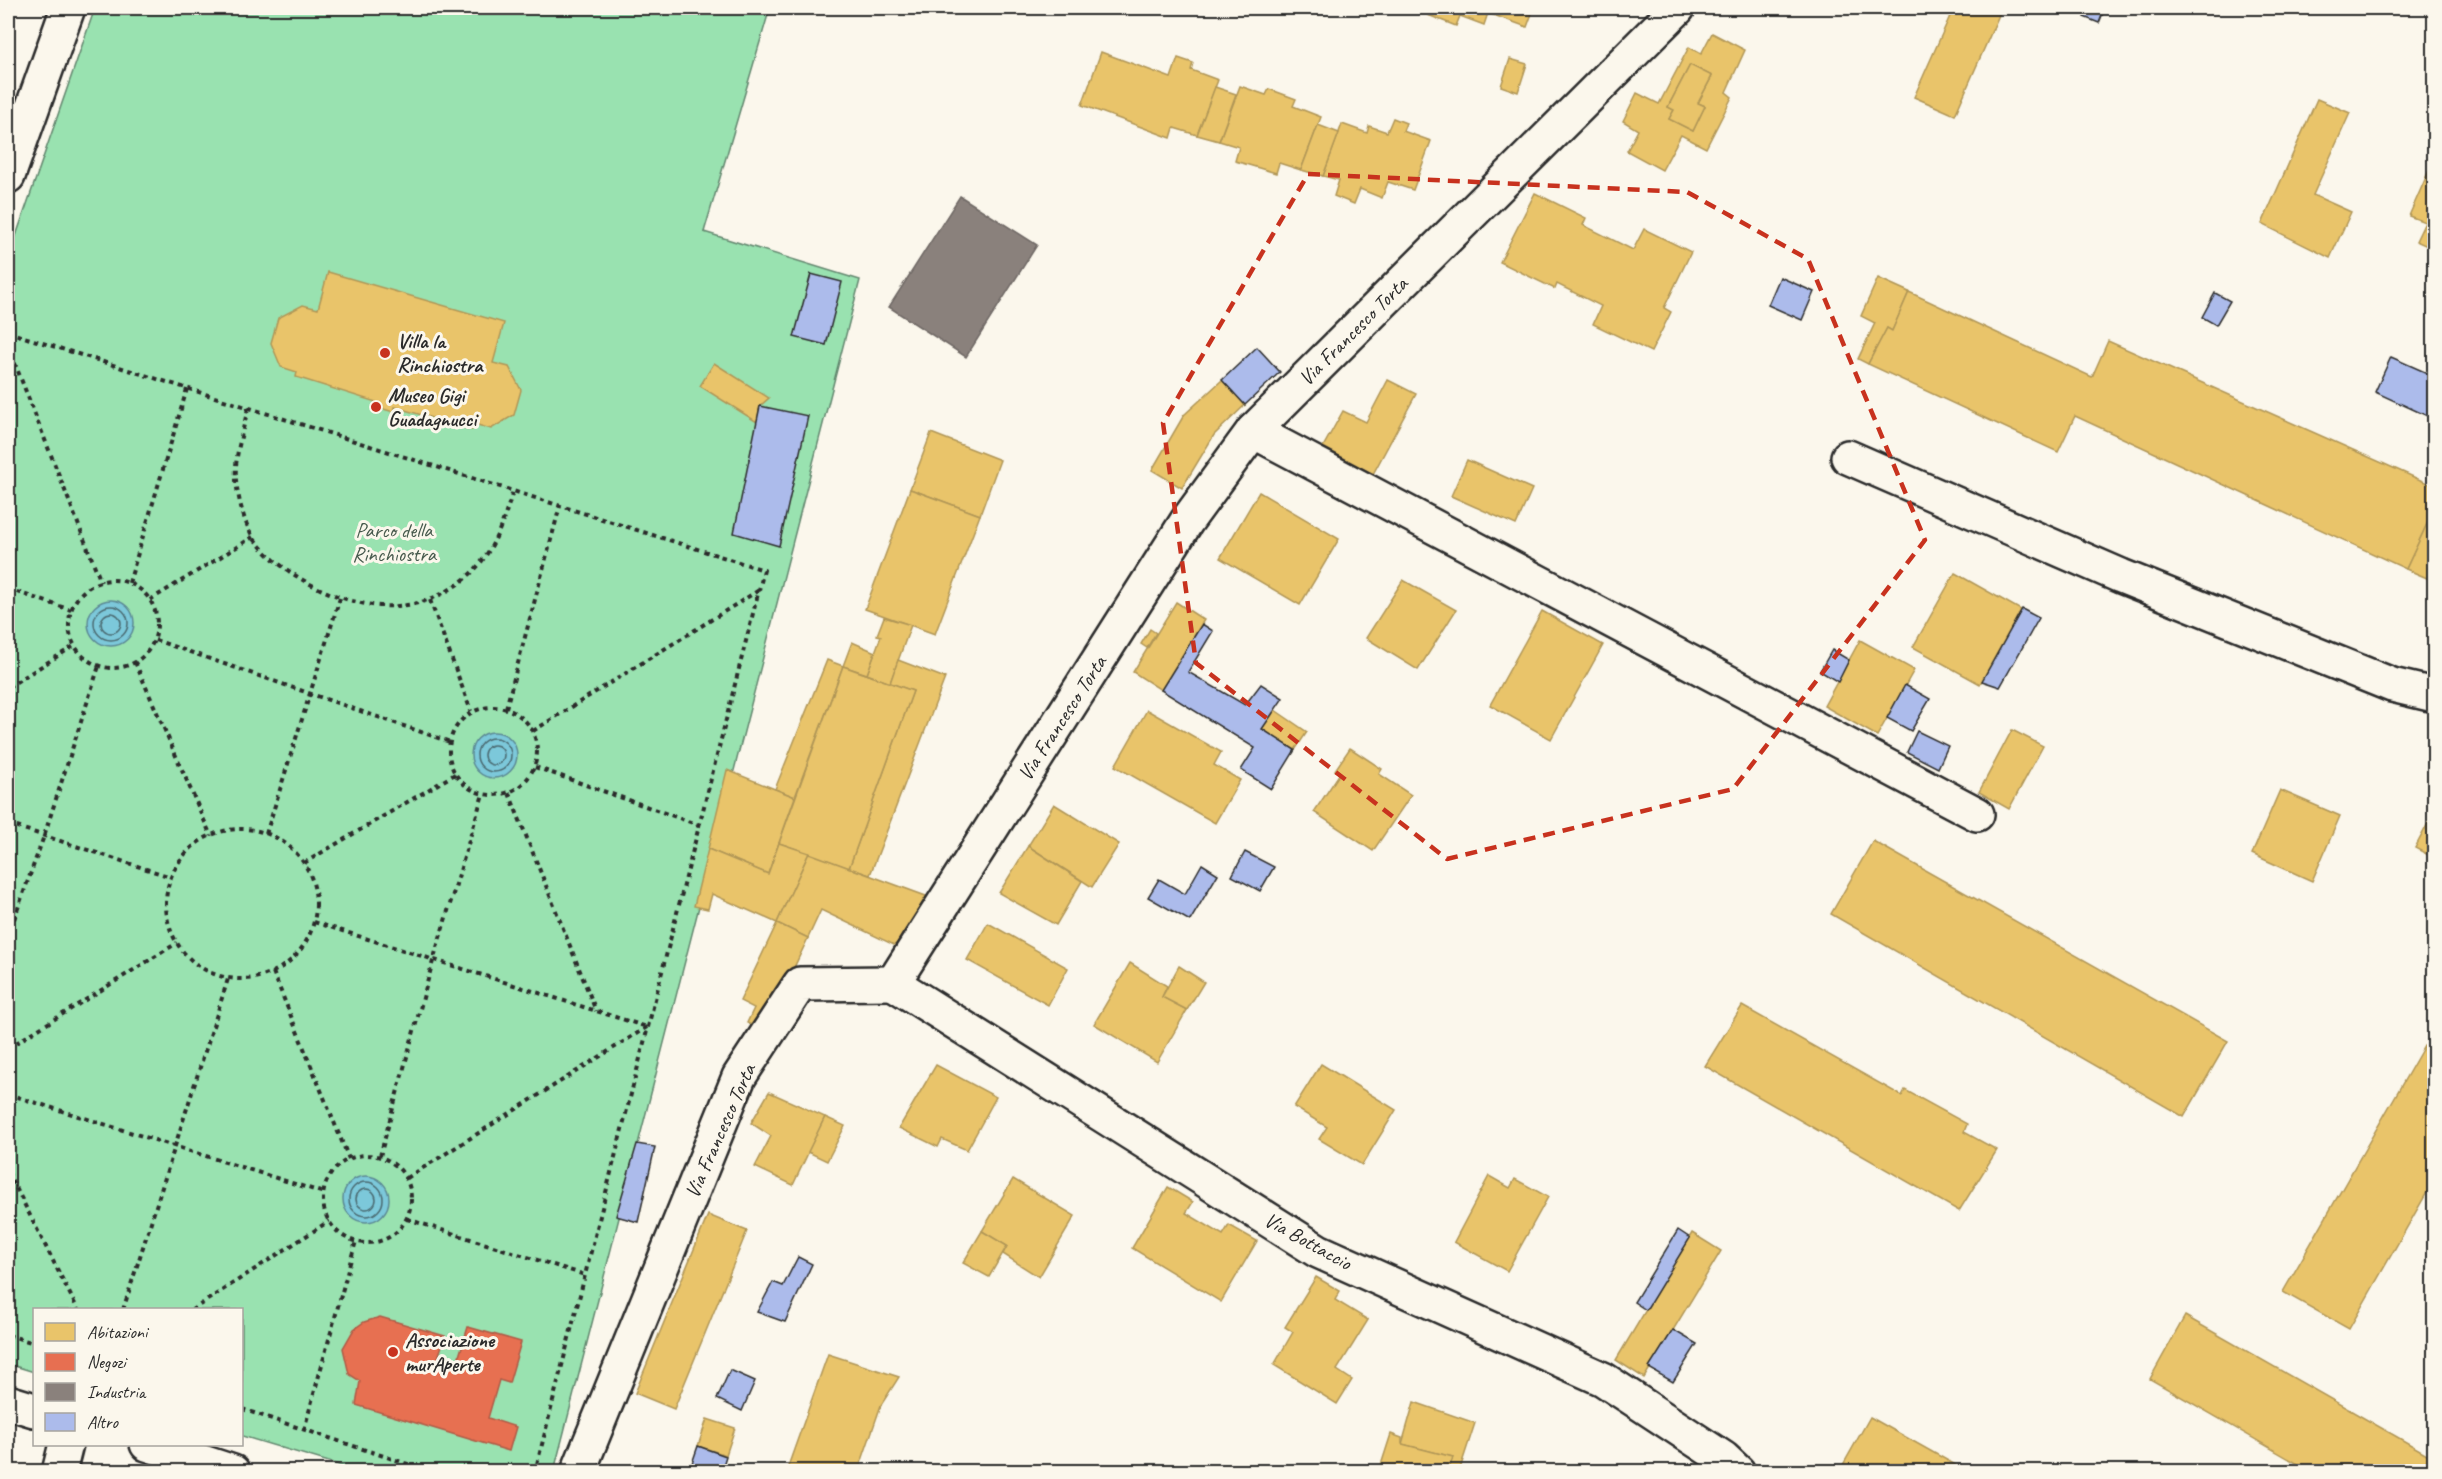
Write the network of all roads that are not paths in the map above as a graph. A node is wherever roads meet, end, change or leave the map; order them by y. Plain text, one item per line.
1 (68, 8) edge
2 (1678, 8) edge
3 (8, 176) edge
4 (1253, 431) junction
5 (1848, 458) dead end
6 (2434, 695) edge
7 (1977, 813) dead end
8 (893, 983) junction
9 (8, 1402) edge
10 (33, 1410) edge
11 (66, 1446) edge
12 (153, 1446) edge
13 (59, 1472) edge
14 (233, 1472) edge
15 (579, 1472) edge
16 (1738, 1472) edge

1 - 3 street
2 - 4 street, Via Francesco Torta
4 - 7 street
4 - 8 street, Via Francesco Torta
5 - 6 street
8 - 15 street, Via Francesco Torta
8 - 16 street, Via Bottaccio
9 - 10 street
11 - 13 street
12 - 14 street

